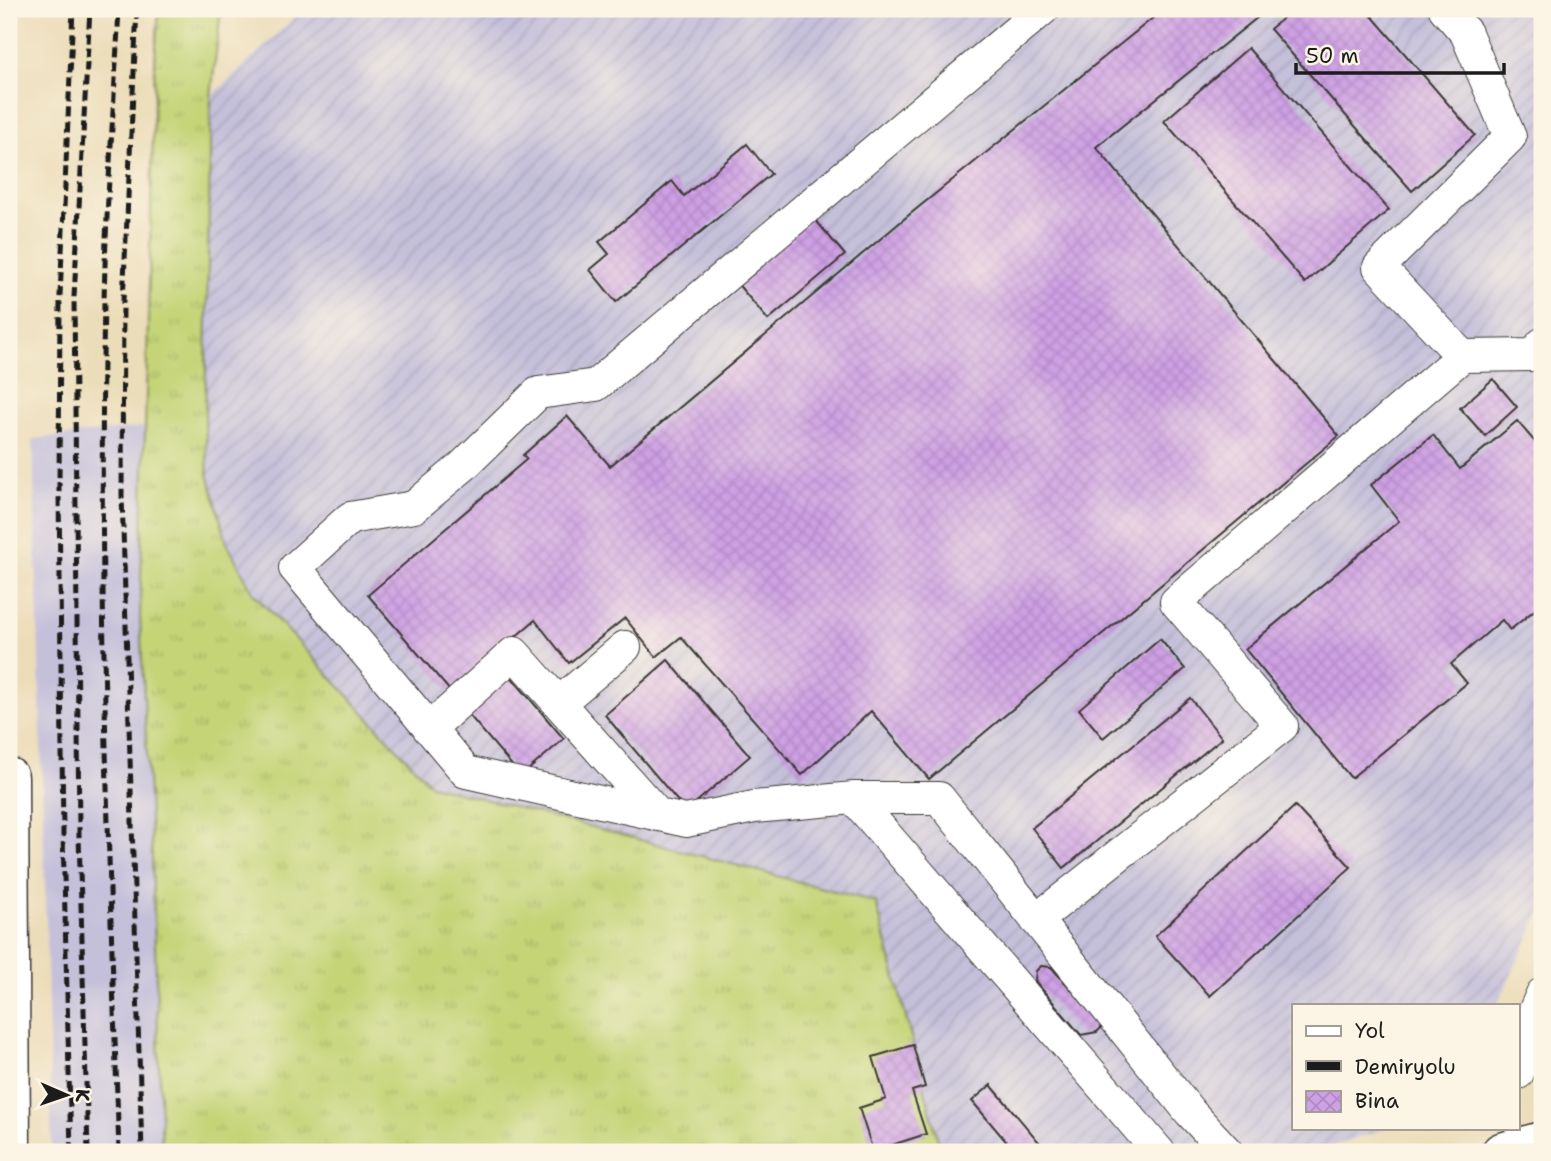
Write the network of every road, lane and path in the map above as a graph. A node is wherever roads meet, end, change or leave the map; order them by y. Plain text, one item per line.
1 (1042, 9) edge
2 (1446, 9) edge
3 (1542, 344) edge
4 (1462, 356) junction
5 (625, 647) dead end
6 (559, 704) junction
7 (429, 729) junction
8 (9, 777) edge
9 (854, 798) junction
10 (658, 815) junction
11 (1036, 920) junction
12 (1542, 994) edge
13 (1520, 1065) edge
14 (11, 1152) edge
15 (1158, 1152) edge
16 (1227, 1152) edge

1 - 7 street
2 - 4 street
3 - 4 street
4 - 11 street
5 - 6 street
6 - 7 street
6 - 10 street
7 - 10 street
8 - 14 main road
9 - 10 street
9 - 11 street
9 - 15 street
11 - 16 street
12 - 13 street

